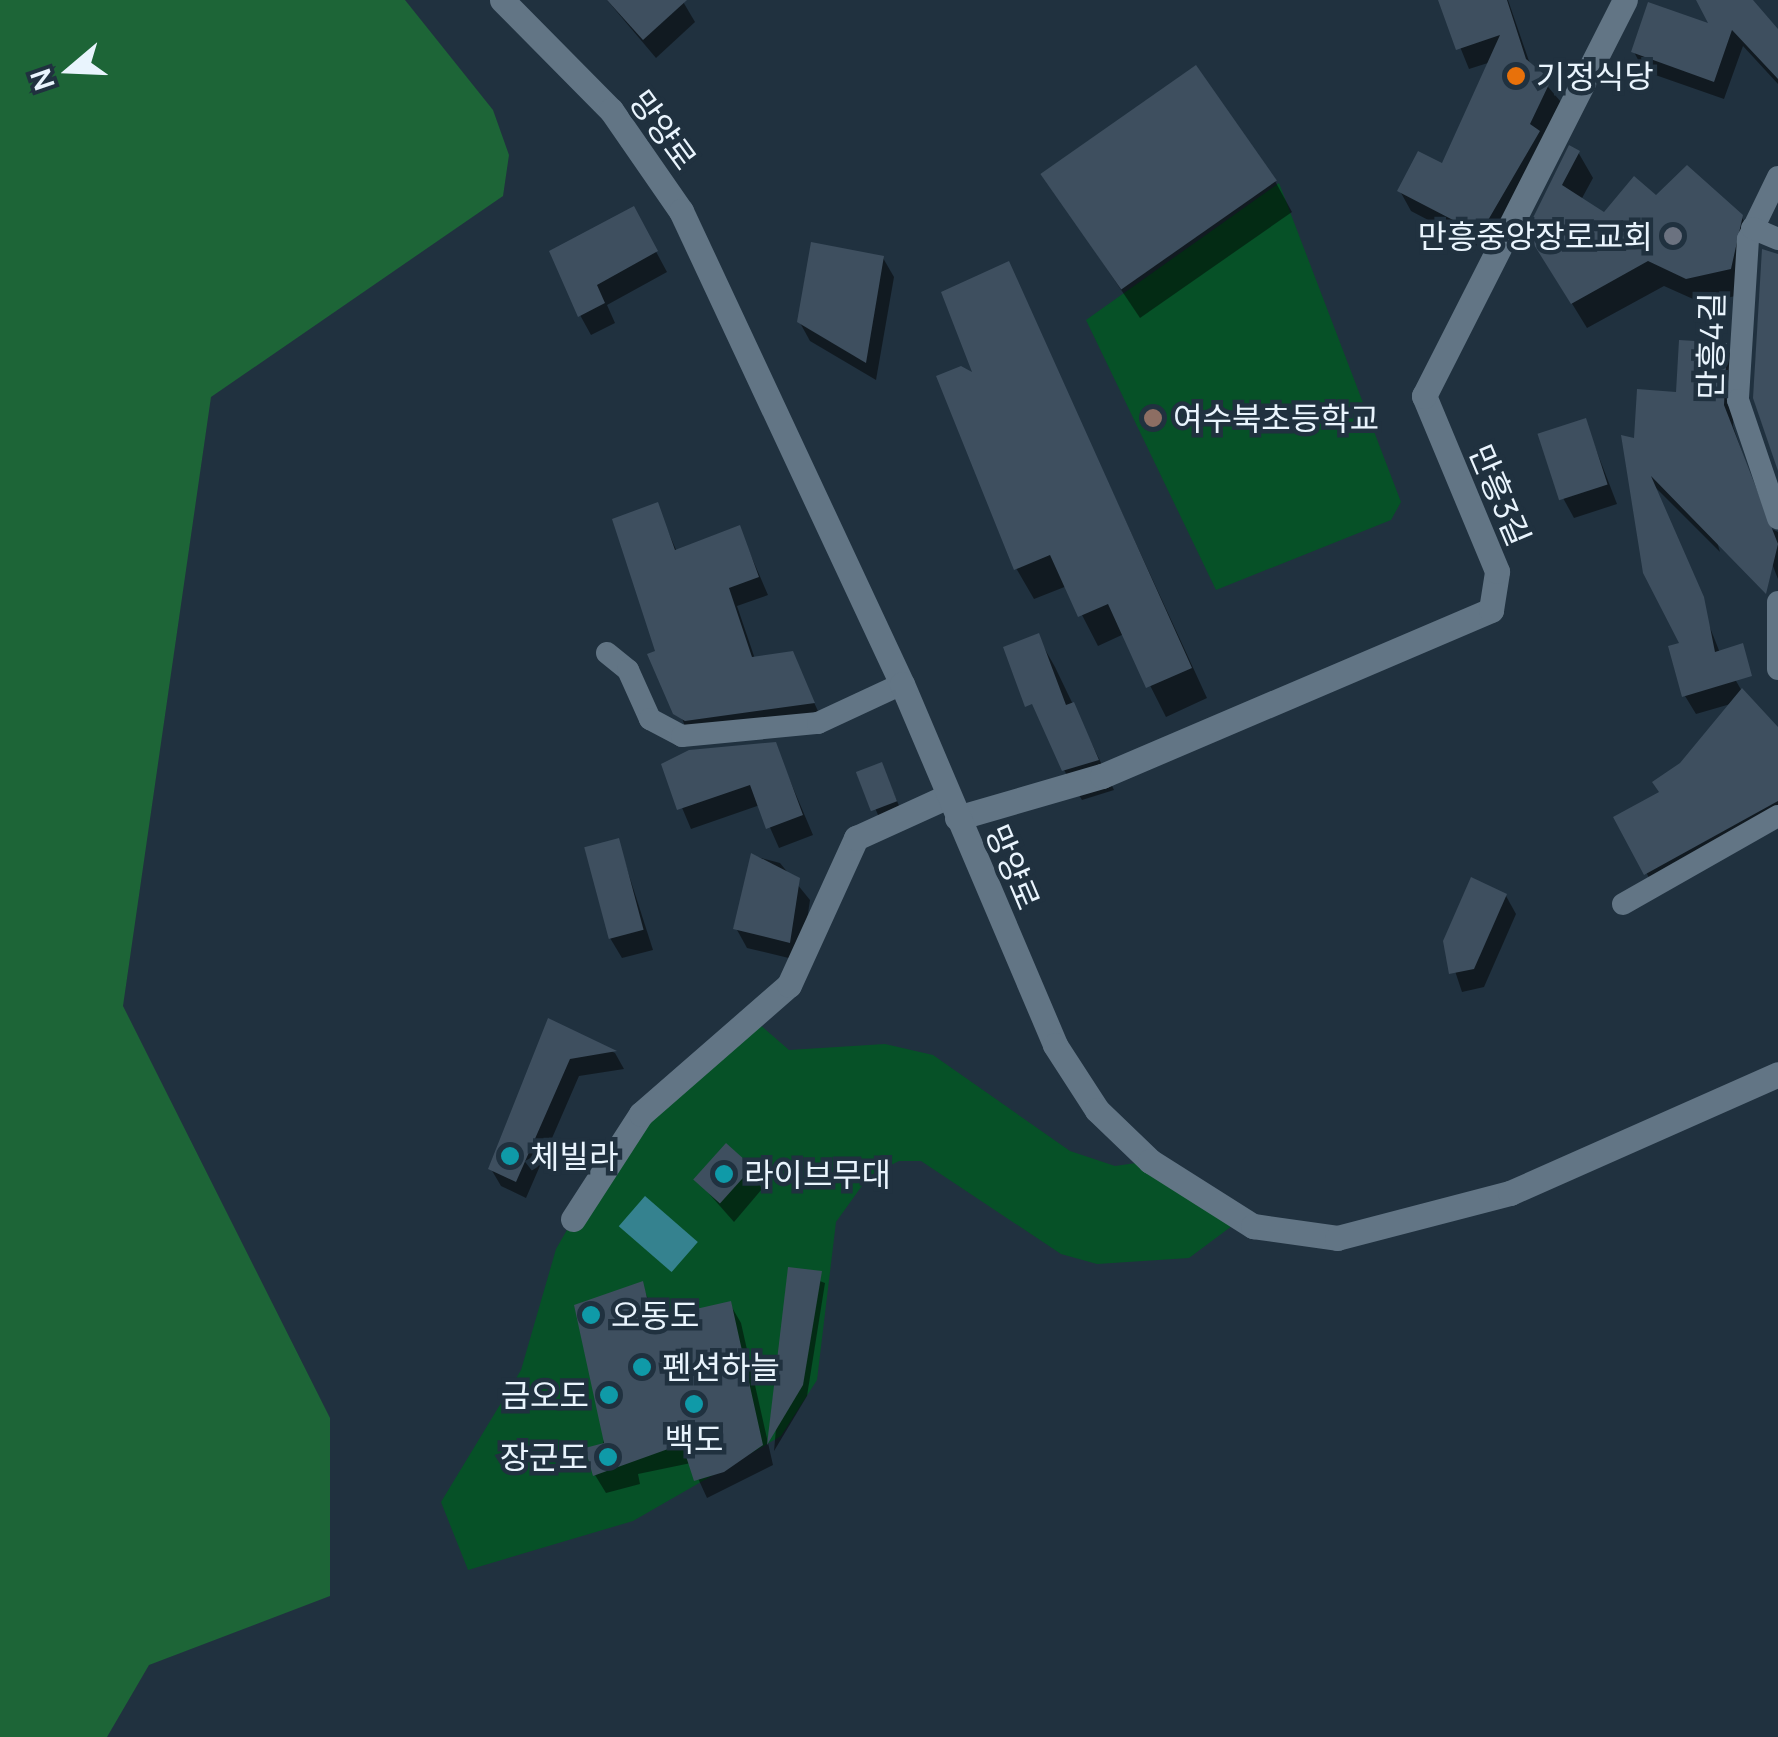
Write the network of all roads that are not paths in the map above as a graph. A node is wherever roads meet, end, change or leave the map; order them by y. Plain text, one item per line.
1 (502, 0) edge
2 (1625, 0) edge
3 (1778, 177) edge
4 (1752, 228) junction
5 (1778, 238) edge
6 (1773, 489) edge
7 (1778, 518) edge
8 (1778, 602) edge
9 (607, 652) dead end
10 (1778, 670) edge
11 (902, 684) junction
12 (952, 807) junction
13 (1778, 816) edge
14 (1622, 904) dead end
15 (1778, 1074) edge
16 (573, 1218) dead end

1 - 11 main road, 망양로
2 - 12 main road, 만흥3길
3 - 4 lane, 만흥4길
4 - 5 lane
4 - 6 lane, 만흥4길
6 - 7 lane, 만흥4길
8 - 10 lane
9 - 11 lane
11 - 12 main road, 망양로
12 - 15 main road, 망양로
12 - 16 main road
13 - 14 lane

